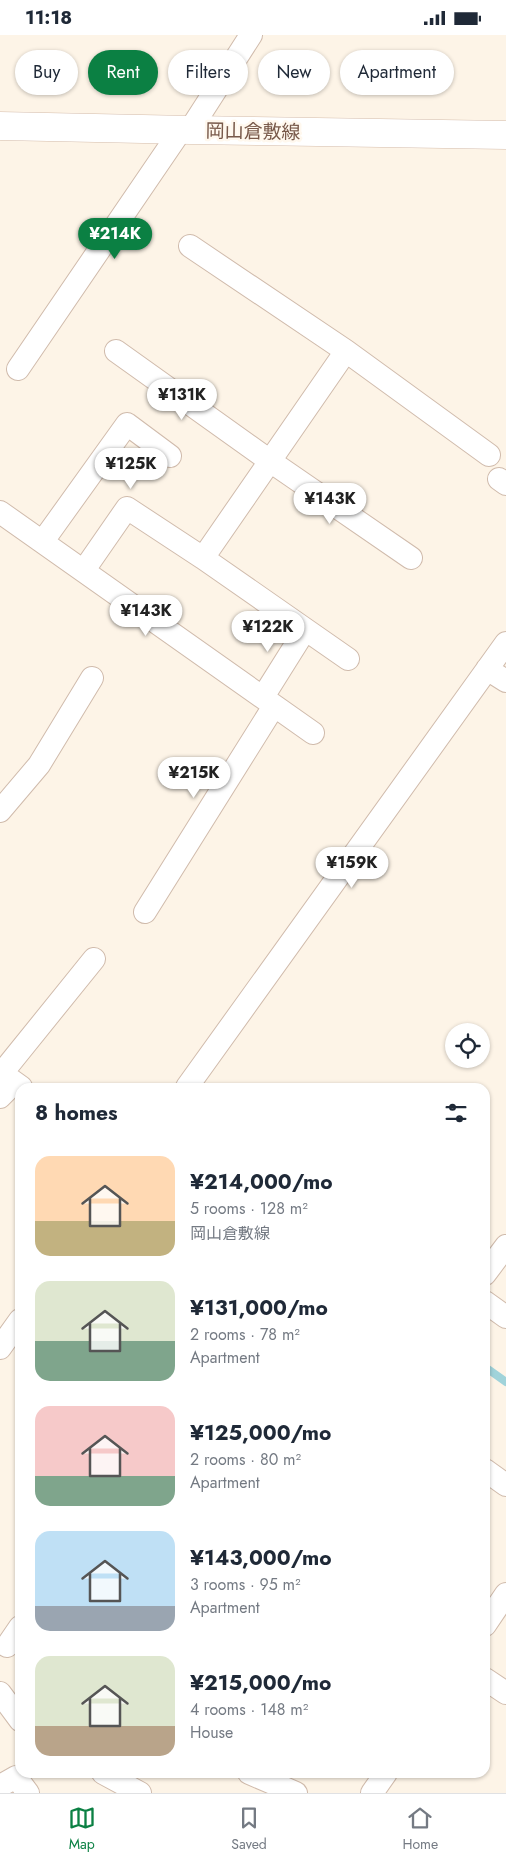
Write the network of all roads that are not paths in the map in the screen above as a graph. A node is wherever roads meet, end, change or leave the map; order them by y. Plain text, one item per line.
1 (251, 35) edge
2 (0, 126) edge
3 (185, 130) junction
4 (506, 135) edge
5 (190, 246) dead end
6 (116, 351) dead end
7 (346, 351) junction
8 (18, 369) dead end
9 (489, 455) dead end
10 (170, 456) dead end
11 (270, 461) junction
12 (0, 512) edge
13 (42, 541) junction
14 (203, 558) junction
15 (411, 558) dead end
16 (84, 570) junction
17 (305, 630) junction
18 (506, 643) edge
19 (348, 659) dead end
20 (487, 669) junction
21 (92, 678) dead end
22 (506, 681) edge
23 (268, 701) junction
24 (312, 733) dead end
25 (0, 811) edge
26 (145, 912) dead end
27 (94, 959) dead end
28 (7, 1082) edge
29 (190, 1083) edge
30 (506, 1246) edge
31 (490, 1267) edge
32 (490, 1306) edge
33 (506, 1317) edge
34 (15, 1327) edge
35 (0, 1348) edge
36 (490, 1474) edge
37 (506, 1485) edge
38 (506, 1594) edge
39 (490, 1618) edge
40 (490, 1682) edge
41 (0, 1693) edge
42 (506, 1693) edge
43 (15, 1713) edge
44 (15, 1778) edge
45 (17, 1778) edge
46 (112, 1778) edge
47 (261, 1778) edge
48 (382, 1778) edge
49 (0, 1786) edge
50 (28, 1793) edge
51 (140, 1793) edge
52 (296, 1793) edge
53 (372, 1793) edge

1 - 3 street
2 - 3 main road, 岡山倉敷線
3 - 4 main road, 岡山倉敷線
3 - 8 street
5 - 7 street
6 - 11 street
7 - 9 street
7 - 11 street
10 - 13 street
11 - 14 street
11 - 15 street
12 - 13 street
13 - 16 street
14 - 16 street
14 - 17 street
16 - 23 street
17 - 19 street
17 - 23 street
18 - 20 street
20 - 22 street
20 - 29 street
21 - 25 street
23 - 24 street
23 - 26 street
27 - 28 street
30 - 31 street
32 - 33 street
34 - 35 street
36 - 37 street
38 - 39 street
40 - 42 street
41 - 43 street
44 - 49 street
45 - 50 street
46 - 51 street
47 - 52 street
48 - 53 street

